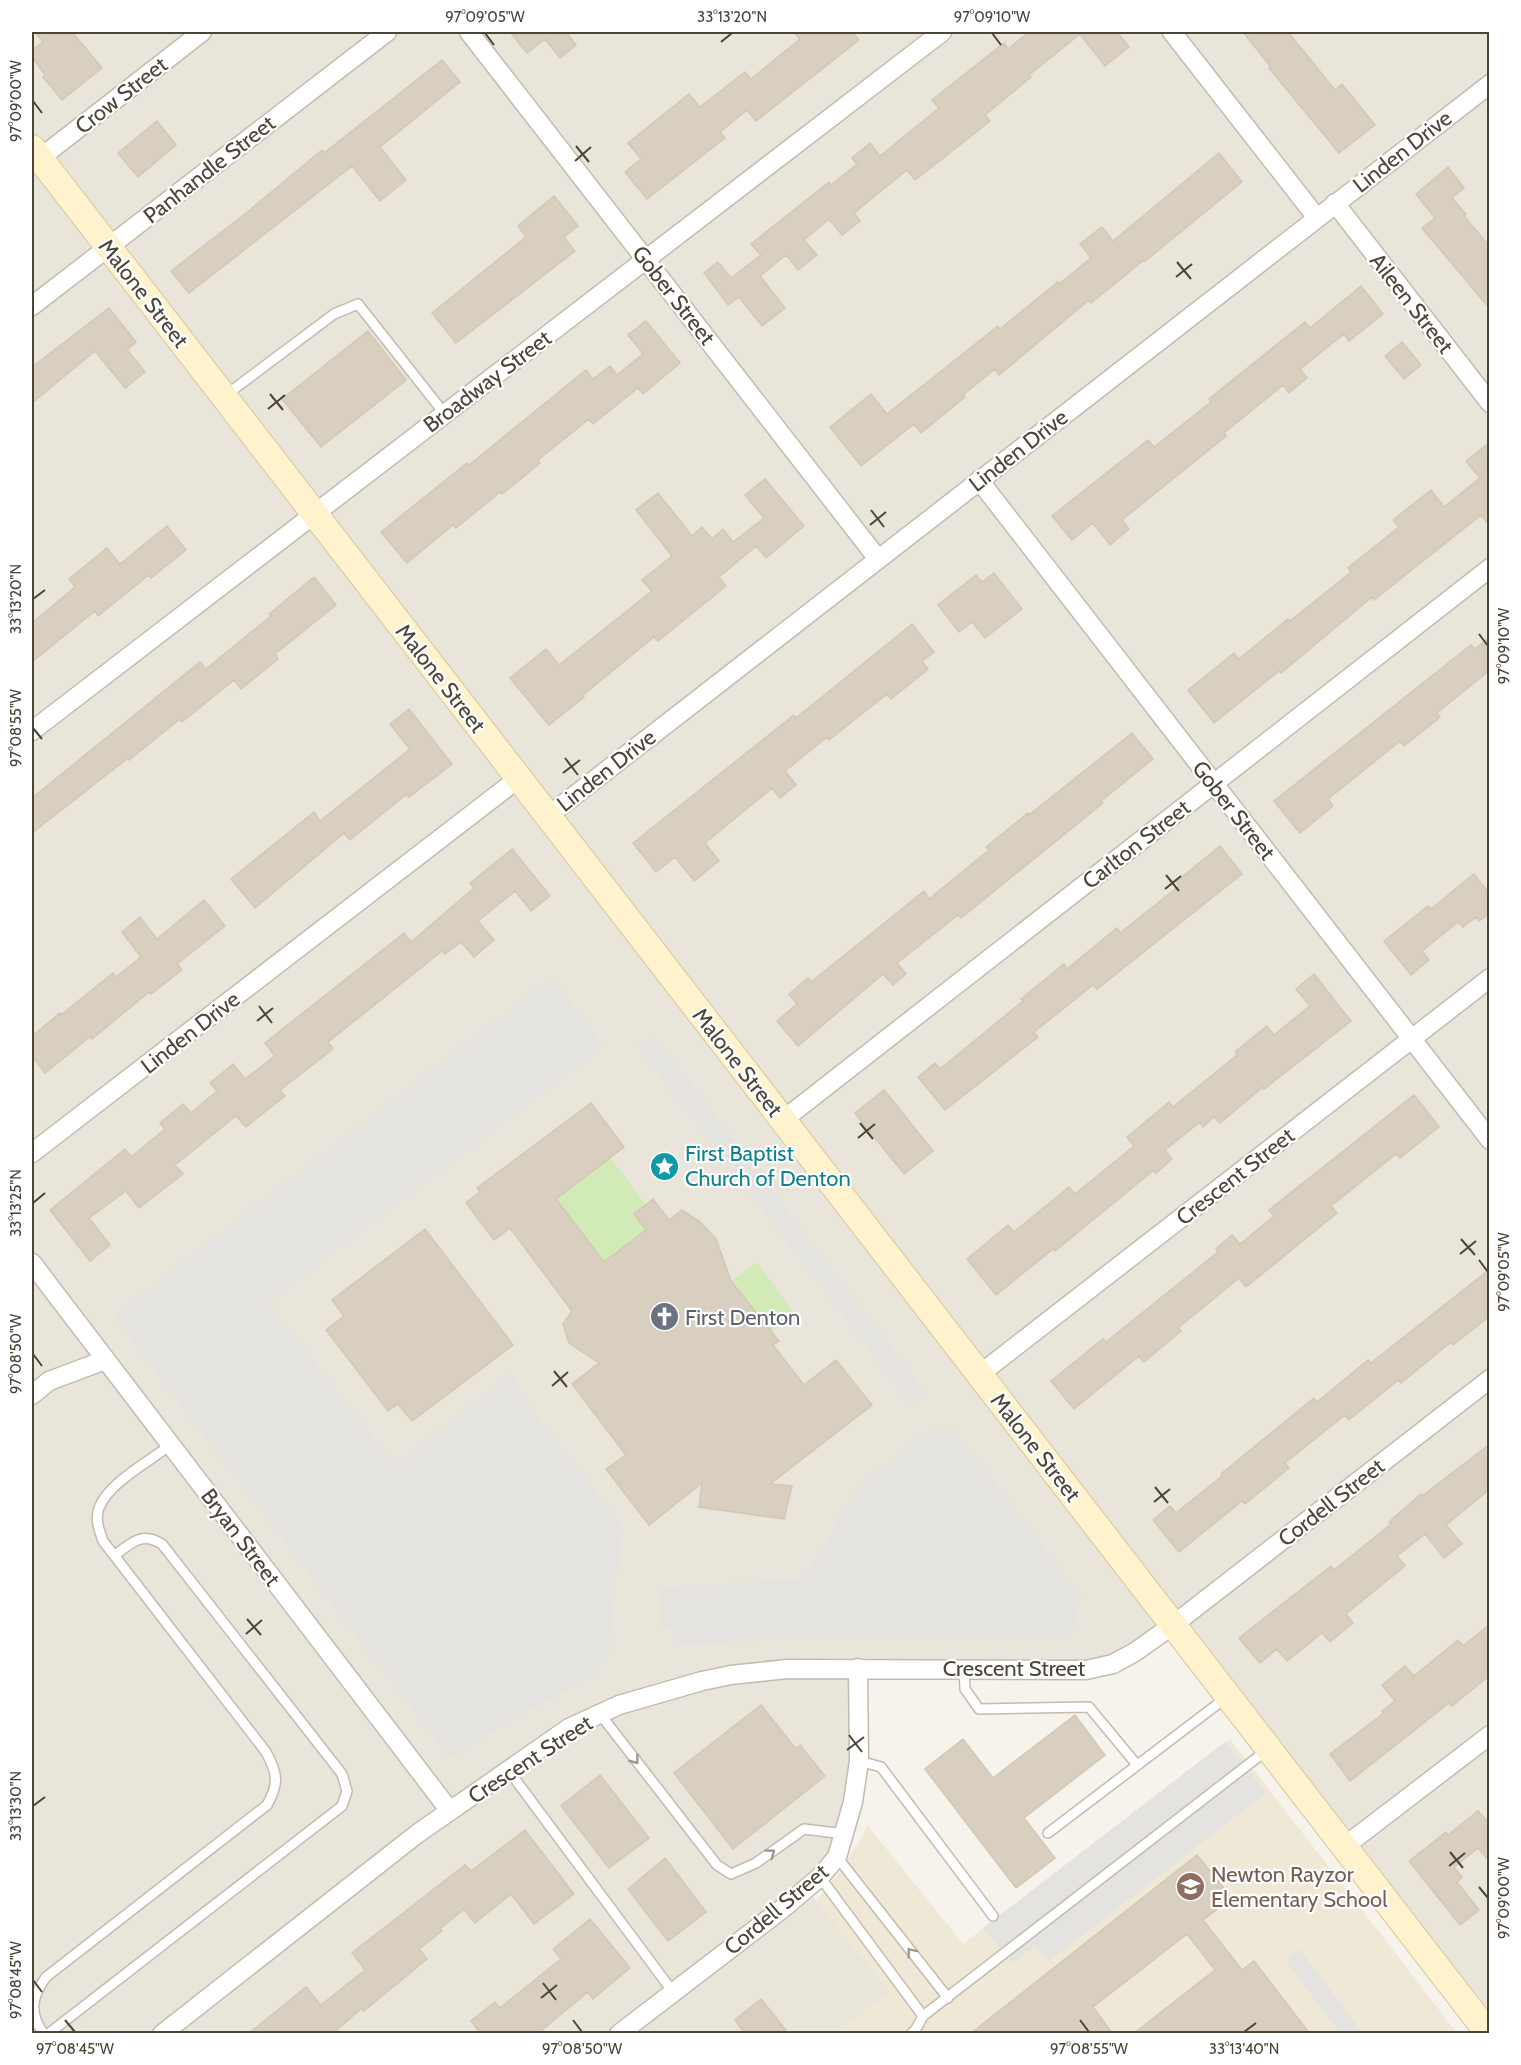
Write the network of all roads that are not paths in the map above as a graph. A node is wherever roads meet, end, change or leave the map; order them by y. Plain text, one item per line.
1 (202, 32) edge
2 (387, 32) edge
3 (469, 32) edge
4 (942, 32) edge
5 (1172, 32) edge
6 (1490, 84) edge
7 (35, 153) edge
8 (1335, 203) junction
9 (1317, 218) junction
10 (108, 247) junction
11 (646, 259) junction
12 (32, 306) edge
13 (224, 397) junction
14 (1490, 403) edge
15 (444, 413) junction
16 (979, 480) junction
17 (314, 513) junction
18 (878, 559) junction
19 (1490, 568) edge
20 (32, 730) edge
21 (519, 778) junction
22 (1214, 783) junction
23 (548, 816) junction
24 (1490, 978) edge
25 (1411, 1039) junction
26 (783, 1120) junction
27 (1490, 1140) edge
28 (32, 1153) edge
29 (32, 1263) edge
30 (105, 1360) junction
31 (980, 1374) junction
32 (1490, 1379) edge
33 (32, 1395) edge
34 (170, 1445) junction
35 (114, 1555) junction
36 (1173, 1625) junction
37 (858, 1668) junction
38 (964, 1669) junction
39 (1228, 1696) junction
40 (600, 1714) junction
41 (1490, 1735) edge
42 (1269, 1748) junction
43 (859, 1761) junction
44 (1137, 1765) junction
45 (509, 1771) junction
46 (450, 1811) junction
47 (1048, 1833) dead end
48 (845, 1834) junction
49 (1345, 1846) junction
50 (837, 1857) junction
51 (820, 1877) junction
52 (993, 1916) dead end
53 (672, 1992) junction
54 (948, 1998) junction
55 (923, 2016) junction
56 (46, 2034) edge
57 (162, 2034) edge
58 (619, 2034) edge
59 (910, 2034) edge
60 (1489, 2034) edge

1 - 7 street, Crow Street
2 - 10 street, Panhandle Street
3 - 11 street, Gober Street
4 - 11 street, Broadway Street
5 - 9 street
6 - 8 street, Linden Drive
7 - 10 street, Malone Street
8 - 9 street, Linden Drive
8 - 14 street, Aileen Street
9 - 16 street, Linden Drive
10 - 12 street, Panhandle Street
10 - 13 street, Malone Street
11 - 15 street, Broadway Street
11 - 18 street, Gober Street
13 - 15 lane
13 - 17 street, Malone Street
15 - 17 street, Broadway Street
16 - 18 street, Linden Drive
16 - 22 street, Gober Street
17 - 20 street, Broadway Street
17 - 21 street, Malone Street
18 - 23 street, Linden Drive
19 - 22 street, Carlton Street
21 - 23 street, Malone Street
21 - 28 street, Linden Drive
22 - 25 street, Gober Street
22 - 26 street, Carlton Street
23 - 26 street, Malone Street
24 - 25 street, Crescent Street
25 - 27 street, Gober Street
25 - 31 street, Crescent Street
26 - 31 street, Malone Street
29 - 30 street, Bryan Street
30 - 33 street
30 - 34 street, Bryan Street
31 - 36 street, Malone Street
32 - 36 street, Cordell Street
34 - 35 lane
34 - 46 street, Bryan Street
35 - 56 lane
35 - 56 lane
36 - 38 street, Crescent Street
36 - 39 street, Malone Street
37 - 38 street, Crescent Street
37 - 40 street, Crescent Street
37 - 43 street, Cordell Street
38 - 44 lane
39 - 42 street, Malone Street
39 - 44 lane
40 - 45 street, Crescent Street
40 -> 48 lane
41 - 49 street
42 - 49 street, Malone Street
42 - 54 lane
43 - 48 street, Cordell Street
43 - 52 lane
44 - 47 lane
45 - 46 street, Crescent Street
45 - 53 lane
46 - 57 street, Crescent Street
48 - 50 street, Cordell Street
49 - 60 street, Malone Street
50 - 51 street, Cordell Street
54 -> 50 lane
51 - 53 street, Cordell Street
51 - 55 lane
53 - 58 street, Cordell Street
54 - 55 lane
55 - 59 lane

